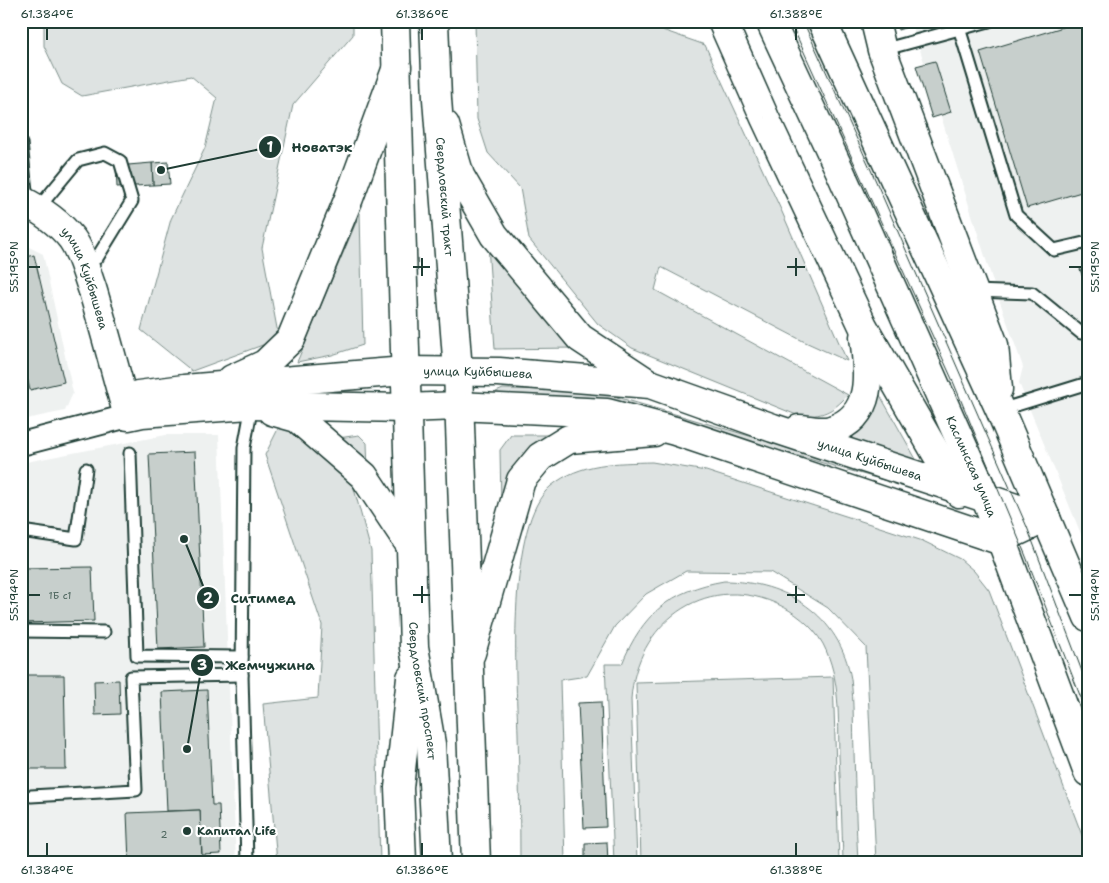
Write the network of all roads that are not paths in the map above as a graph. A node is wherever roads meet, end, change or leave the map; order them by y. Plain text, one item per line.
1 (395, 21) edge
2 (434, 21) edge
3 (722, 21) edge
4 (822, 21) edge
5 (875, 21) edge
6 (989, 21) edge
7 (958, 25) edge
8 (774, 31) edge
9 (882, 50) junction
10 (397, 67) junction
11 (437, 99) junction
12 (22, 144) edge
13 (28, 195) edge
14 (1088, 242) edge
15 (97, 258) junction
16 (974, 291) junction
17 (863, 326) junction
18 (1081, 333) dead end
19 (405, 371) junction
20 (458, 371) junction
21 (1088, 383) edge
22 (650, 384) junction
23 (212, 388) junction
24 (252, 405) junction
25 (133, 406) junction
26 (458, 406) junction
27 (406, 408) junction
28 (1000, 410) junction
29 (772, 428) junction
30 (675, 431) junction
31 (21, 444) edge
32 (130, 453) dead end
33 (86, 469) dead end
34 (953, 486) junction
35 (985, 496) junction
36 (1046, 518) junction
37 (21, 531) edge
38 (999, 540) junction
39 (410, 545) junction
40 (1088, 617) edge
41 (21, 631) edge
42 (104, 632) dead end
43 (414, 646) junction
44 (470, 656) junction
45 (242, 657) junction
46 (242, 675) junction
47 (1088, 772) edge
48 (31, 796) dead end
49 (247, 862) edge
50 (402, 862) edge
51 (437, 862) edge
52 (476, 862) edge

1 - 10 main road
2 - 11 main road, Свердловский тракт
3 - 17 main road
4 - 28 main road
5 - 9 main road
6 - 7 lane
7 - 9 lane
7 - 14 lane
8 - 35 main road, Каслинская улица
9 - 16 main road
10 - 19 main road
10 - 23 main road
11 - 20 main road, Свердловский тракт
11 - 22 main road
12 - 13 lane
13 - 15 main road, улица Куйбышева
13 - 15 lane
13 - 25 main road, улица Куйбышева
15 - 25 main road, улица Куйбышева
16 - 18 lane
16 - 28 main road
17 - 29 main road
17 - 34 main road
19 - 20 main road, улица Куйбышева
19 - 23 main road, улица Куйбышева
19 - 27 main road, Свердловский проспект
20 - 22 main road, улица Куйбышева
20 - 26 main road
21 - 28 lane
22 - 29 main road, улица Куйбышева
23 - 25 main road, улица Куйбышева
24 - 25 main road
24 - 27 main road
24 - 39 main road
24 - 45 lane
25 - 31 street
26 - 27 main road
26 - 30 main road
26 - 44 main road
27 - 39 main road, Свердловский проспект
28 - 36 main road
29 - 34 main road, улица Куйбышева
30 - 38 main road
30 - 44 main road
32 - 45 lane
33 - 37 lane
34 - 35 main road, улица Куйбышева
34 - 38 main road
35 - 36 main road, улица Куйбышева
35 - 38 main road, Каслинская улица
36 - 38 main road
36 - 40 main road
38 - 47 main road, Каслинская улица
39 - 43 main road, Свердловский проспект
41 - 42 lane
43 - 50 main road
43 - 51 main road, Свердловский проспект
44 - 52 main road
45 - 46 lane
46 - 48 lane
46 - 49 lane

